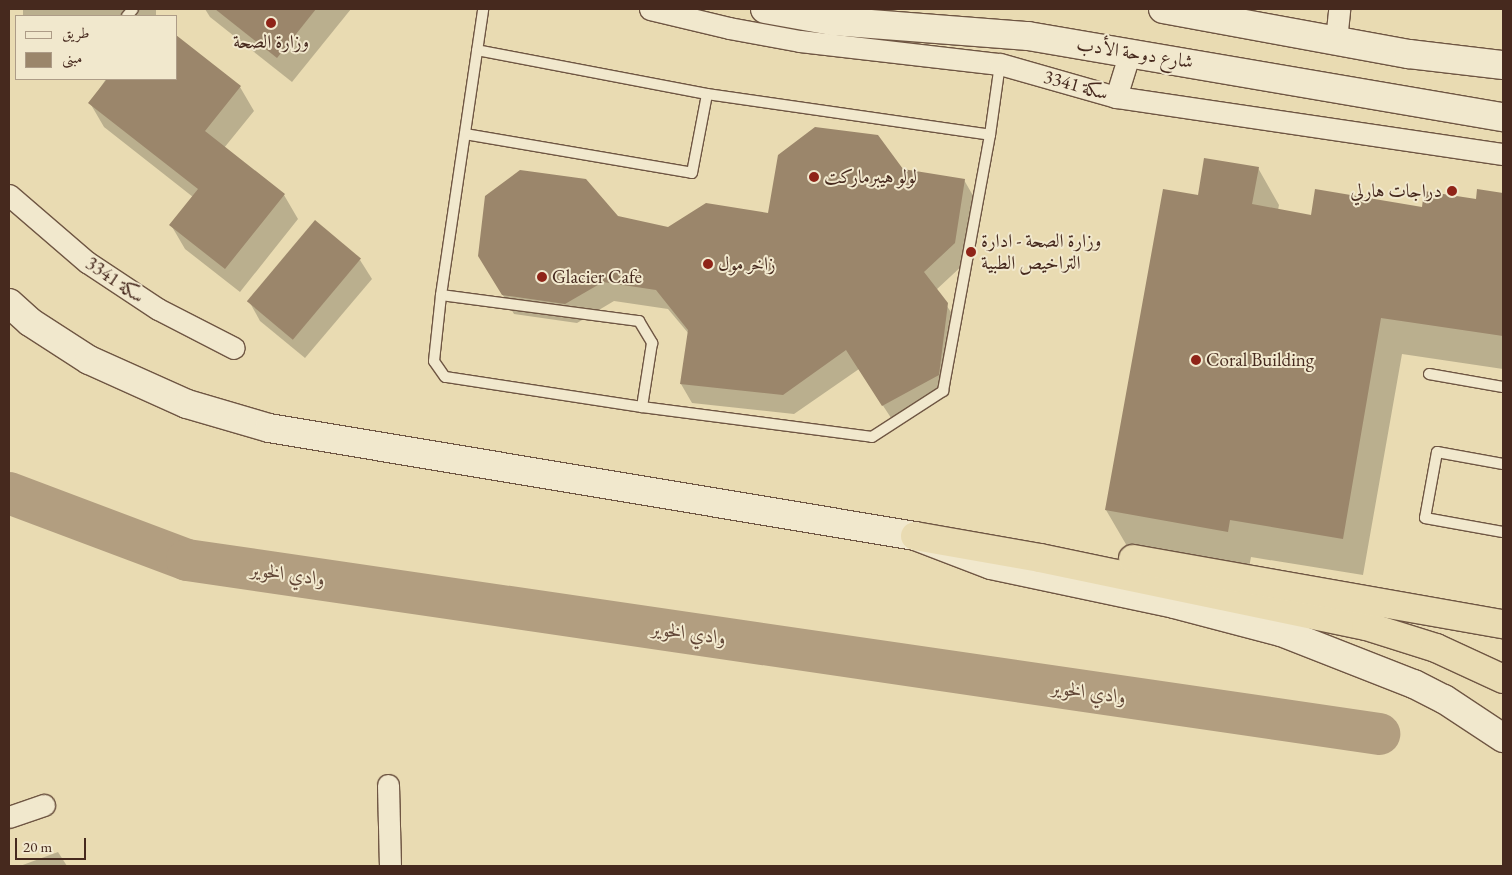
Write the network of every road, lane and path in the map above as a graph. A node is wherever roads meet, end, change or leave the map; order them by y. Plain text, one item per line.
1 (483, 9) edge
2 (650, 9) edge
3 (766, 9) edge
4 (1339, 9) edge
5 (1174, 10) edge
6 (1336, 40) junction
7 (477, 50) junction
8 (1130, 52) junction
9 (1000, 64) junction
10 (1503, 65) edge
11 (707, 94) junction
12 (1116, 97) junction
13 (1503, 117) edge
14 (465, 134) junction
15 (990, 135) junction
16 (1503, 154) edge
17 (9, 195) edge
18 (441, 295) junction
19 (9, 303) edge
20 (234, 348) dead end
21 (1429, 374) dead end
22 (1503, 387) edge
23 (642, 407) junction
24 (1503, 464) edge
25 (1503, 532) edge
26 (915, 536) junction
27 (1503, 624) edge
28 (1503, 679) edge
29 (1503, 738) edge
30 (388, 784) dead end
31 (44, 805) dead end
32 (9, 817) edge
33 (390, 866) edge

1 - 7 lane
2 - 9 street, سكة 3341
3 - 8 street, شارع دوحة الأدب
4 - 6 street
5 - 6 street
6 - 10 street
7 - 11 lane
7 - 14 lane
8 - 12 street
8 - 13 street, شارع دوحة الأدب
9 - 12 street, سكة 3341
9 - 15 lane
11 - 14 lane
11 - 15 lane
12 - 16 street, سكة 3341
14 - 18 lane
15 - 23 lane
17 - 20 street, سكة 3341
18 - 23 lane
18 - 23 lane
19 - 26 street
21 - 22 lane
24 - 25 lane
26 - 27 highway
26 - 28 highway
26 - 29 street
30 - 33 street
31 - 32 street

